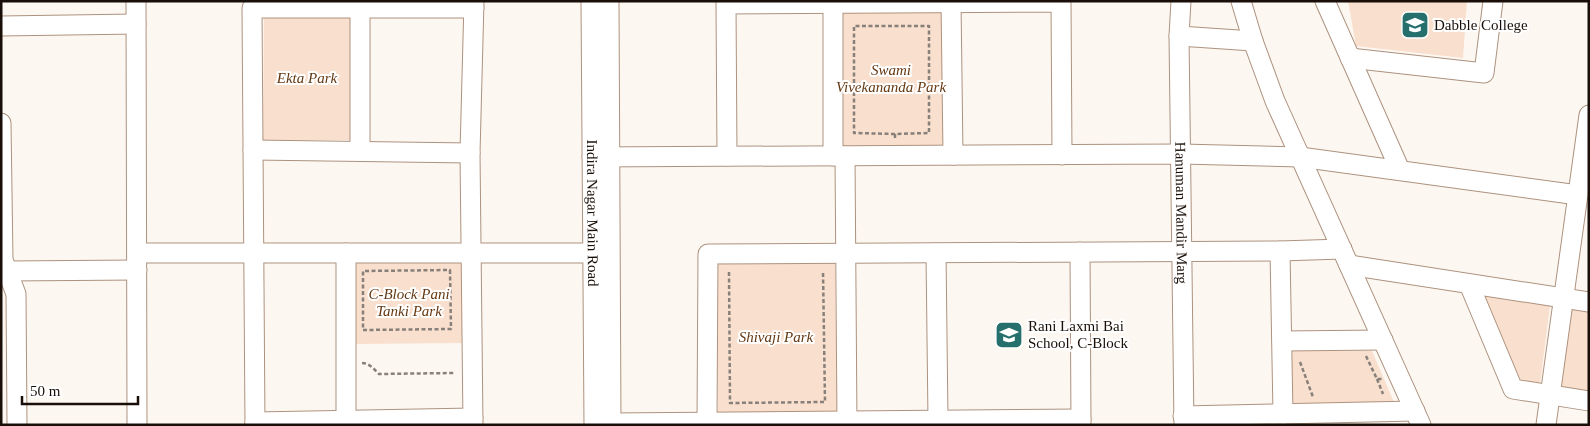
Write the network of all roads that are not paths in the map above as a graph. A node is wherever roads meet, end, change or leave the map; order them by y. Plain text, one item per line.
1 (136, 1) edge
2 (591, 1) edge
3 (609, 1) edge
4 (1181, 1) edge
5 (1241, 1) edge
6 (1325, 1) edge
7 (1493, 1) edge
8 (951, 2) edge
9 (360, 4) edge
10 (474, 4) edge
11 (833, 4) junction
12 (136, 24) junction
13 (1, 26) edge
14 (1179, 36) junction
15 (1253, 41) junction
16 (1350, 58) junction
17 (1589, 115) edge
18 (1, 122) edge
19 (253, 150) junction
20 (360, 151) junction
21 (470, 153) junction
22 (1062, 154) junction
23 (1181, 154) junction
24 (953, 155) junction
25 (727, 156) junction
26 (839, 156) junction
27 (601, 157) junction
28 (1300, 157) junction
29 (1400, 170) junction
30 (1578, 195) junction
31 (2, 218) edge
32 (1280, 251) junction
33 (1080, 252) junction
34 (1182, 252) junction
35 (254, 253) junction
36 (346, 253) junction
37 (471, 253) junction
38 (593, 253) junction
39 (936, 253) junction
40 (1345, 257) junction
41 (137, 261) junction
42 (846, 262) junction
43 (7, 271) junction
44 (1469, 284) junction
45 (1563, 298) junction
46 (1589, 302) edge
47 (1383, 340) junction
48 (1282, 342) junction
49 (1550, 396) junction
50 (9, 398) edge
51 (1589, 402) edge
52 (1284, 414) junction
53 (1418, 418) edge
54 (346, 420) junction
55 (938, 420) junction
56 (1184, 420) edge
57 (473, 421) edge
58 (706, 422) junction
59 (1081, 422) edge
60 (255, 423) edge
61 (847, 423) edge
62 (605, 424) edge
63 (17, 425) edge
64 (137, 425) edge
65 (1546, 425) edge

1 - 12 street
2 - 27 street, Indira Nagar Main Road
3 - 27 street, Indira Nagar Main Road
4 - 14 street, Hanuman Mandir Marg
5 - 15 street
6 - 16 street
7 - 16 street
8 - 11 street
8 - 22 street
8 - 24 street
9 - 10 street
9 - 19 street
9 - 20 street
10 - 21 street
11 - 25 street
11 - 26 street
12 - 13 street
12 - 41 street
14 - 15 street
14 - 23 street, Hanuman Mandir Marg
15 - 28 street
16 - 29 street
17 - 30 street
18 - 31 street
19 - 20 street
19 - 35 street
20 - 21 street
21 - 37 street
22 - 23 street
22 - 24 street
23 - 28 street
23 - 34 street, Hanuman Mandir Marg
24 - 26 street
25 - 26 street
25 - 27 street
26 - 42 street
27 - 38 street, Indira Nagar Main Road
27 - 62 street, Indira Nagar Main Road
28 - 29 street
28 - 40 street
29 - 30 street
30 - 45 street
31 - 43 street
32 - 34 street
32 - 40 street
32 - 48 street
33 - 34 street
33 - 39 street
33 - 59 street
34 - 56 street, Hanuman Mandir Marg
35 - 36 street
35 - 41 street
35 - 60 street
36 - 37 street
36 - 54 street
37 - 38 street
37 - 57 street
38 - 62 street, Indira Nagar Main Road
39 - 42 street
39 - 55 street
40 - 44 street
40 - 47 street
41 - 43 street
41 - 64 street
42 - 58 street
42 - 61 street
43 - 50 street
44 - 45 street
44 - 49 street
45 - 46 street
45 - 49 street
47 - 48 street
47 - 53 street
48 - 52 street
49 - 51 street
49 - 65 street
50 - 63 street
52 - 53 street
52 - 56 street
54 - 57 street
54 - 60 street
55 - 59 street
55 - 61 street
58 - 61 street
58 - 62 street

